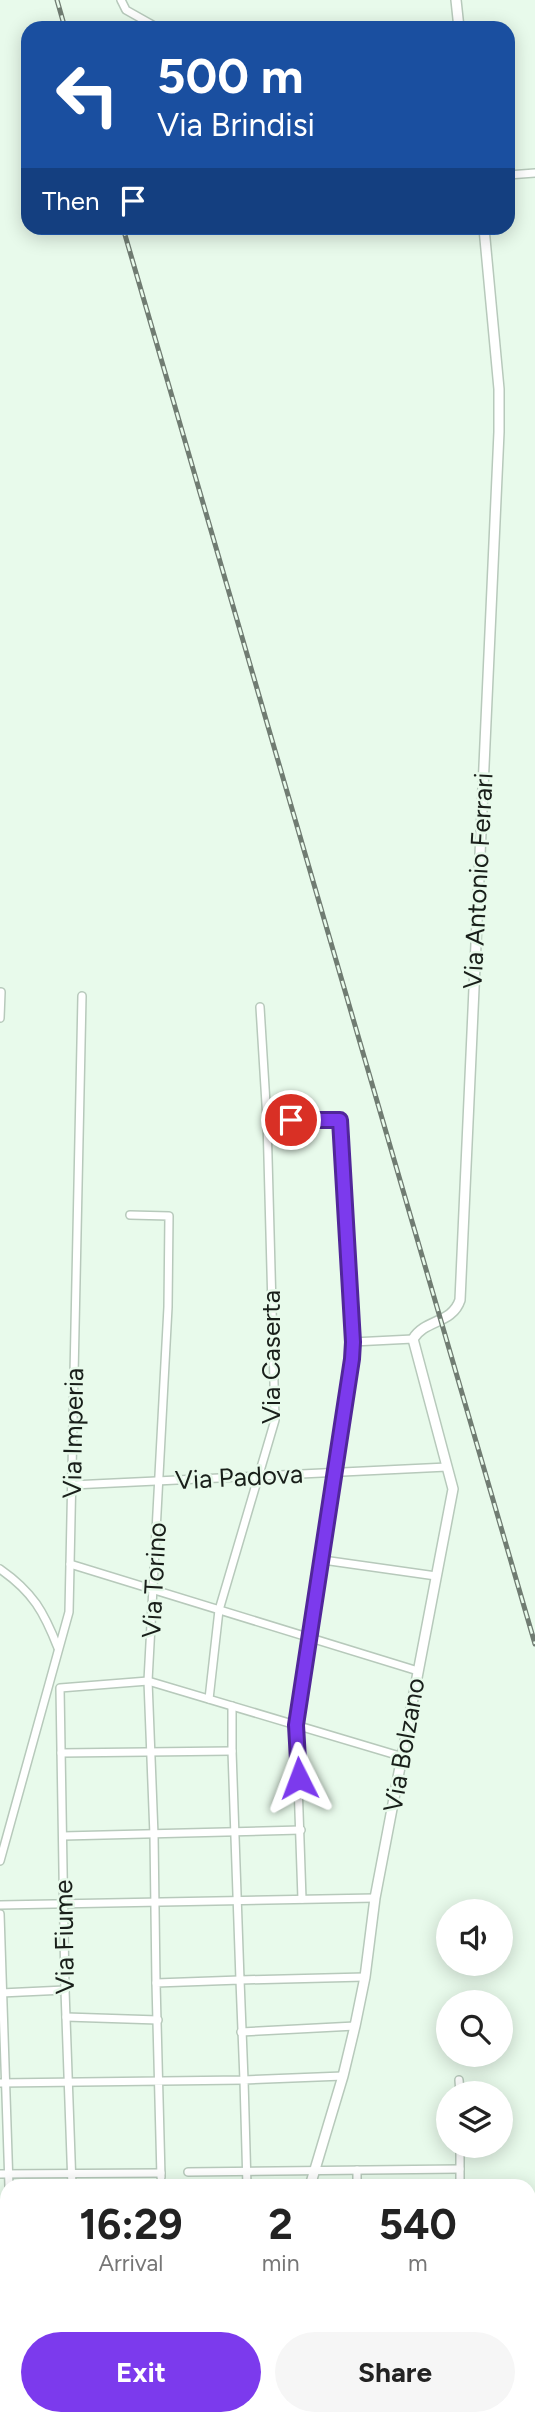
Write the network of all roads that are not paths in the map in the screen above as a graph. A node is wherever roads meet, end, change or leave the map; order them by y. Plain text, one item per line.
1 (121, 0) edge
2 (456, 0) edge
3 (146, 21) edge
4 (458, 21) edge
5 (535, 173) edge
6 (515, 174) edge
7 (485, 235) edge
8 (1, 992) edge
9 (82, 996) dead end
10 (260, 1007) dead end
11 (0, 1018) edge
12 (267, 1120) junction
13 (130, 1215) dead end
14 (413, 1339) junction
15 (353, 1342) junction
16 (447, 1468) junction
17 (336, 1473) junction
18 (259, 1476) junction
19 (160, 1481) junction
20 (72, 1485) junction
21 (323, 1560) junction
22 (70, 1564) junction
23 (0, 1569) edge
24 (436, 1576) junction
25 (154, 1590) junction
26 (219, 1610) junction
27 (310, 1638) junction
28 (59, 1648) junction
29 (418, 1671) junction
30 (148, 1681) junction
31 (209, 1699) junction
32 (232, 1706) junction
33 (296, 1725) junction
34 (232, 1751) junction
35 (151, 1752) junction
36 (61, 1753) junction
37 (403, 1757) junction
38 (301, 1830) junction
39 (234, 1833) junction
40 (155, 1835) junction
41 (62, 1836) junction
42 (0, 1861) edge
43 (375, 1898) junction
44 (302, 1899) junction
45 (238, 1901) junction
46 (154, 1902) junction
47 (64, 1903) junction
48 (0, 1905) edge
49 (0, 1914) edge
50 (365, 1977) junction
51 (240, 1980) junction
52 (156, 1983) junction
53 (65, 1990) junction
54 (2, 1993) edge
55 (66, 2017) junction
56 (158, 2020) junction
57 (355, 2026) junction
58 (242, 2032) junction
59 (343, 2076) junction
60 (244, 2080) junction
61 (160, 2082) junction
62 (3, 2083) edge
63 (69, 2084) junction
64 (460, 2158) edge
65 (460, 2169) junction
66 (316, 2170) junction
67 (357, 2170) junction
68 (247, 2171) junction
69 (188, 2172) dead end
70 (0, 2174) edge
71 (9, 2174) junction
72 (72, 2174) junction
73 (9, 2179) edge
74 (72, 2179) edge
75 (247, 2179) edge
76 (313, 2179) edge
77 (357, 2179) edge
78 (460, 2179) edge

1 - 3 street
2 - 4 street
5 - 6 street
7 - 14 street, Via Antonio Ferrari
8 - 11 street
9 - 20 street, Via Imperia
10 - 12 street, Via Caserta
12 - 15 street
12 - 18 street, Via Caserta
13 - 19 street, Via Torino
14 - 15 street
14 - 16 street, Via Bolzano
15 - 17 street
16 - 17 street, Via Padova
16 - 24 street, Via Bolzano
17 - 18 street, Via Padova
17 - 21 street
18 - 19 street, Via Padova
18 - 26 street, Via Caserta
19 - 20 street, Via Padova
19 - 25 street, Via Torino
20 - 22 street, Via Imperia
21 - 24 street
21 - 27 street
22 - 25 street
22 - 28 street, Via Imperia
23 - 28 street
24 - 29 street, Via Bolzano
25 - 26 street
25 - 30 street, Via Torino
26 - 27 street
26 - 31 street, Via Caserta
27 - 29 street
27 - 33 street
28 - 42 street, Via Imperia
29 - 37 street, Via Bolzano
30 - 31 street
30 - 35 street, Via Torino
30 - 36 street, Via Fiume
31 - 32 street
32 - 33 street
32 - 34 street
33 - 37 street
33 - 38 street
34 - 35 street
34 - 39 street
35 - 36 street
35 - 40 street, Via Torino
36 - 41 street, Via Fiume
37 - 43 street, Via Bolzano
38 - 39 street
38 - 44 street
39 - 40 street
39 - 45 street
40 - 41 street
40 - 46 street, Via Torino
41 - 47 street, Via Fiume
43 - 44 street
43 - 50 street, Via Bolzano
44 - 45 street
45 - 46 street
45 - 51 street
46 - 47 street
46 - 52 street, Via Torino
47 - 48 street
47 - 53 street, Via Fiume
49 - 54 street
50 - 51 street
50 - 57 street, Via Bolzano
51 - 52 street
51 - 58 street
52 - 56 street, Via Torino
53 - 54 street
53 - 55 street, Via Fiume
54 - 62 street
55 - 56 street
55 - 63 street, Via Fiume
56 - 61 street, Via Torino
57 - 58 street
57 - 59 street, Via Bolzano
58 - 60 street
59 - 60 street
59 - 66 street, Via Bolzano
60 - 61 street
60 - 68 street
61 - 63 street
61 - 72 street
62 - 63 street
62 - 71 street
63 - 72 street, Via Fiume
64 - 65 street
65 - 67 street
65 - 78 street
66 - 67 street
66 - 68 street
66 - 76 street, Via Bolzano
67 - 77 street
68 - 69 street
68 - 75 street
70 - 71 street
71 - 72 street
71 - 73 street
72 - 74 street, Via Fiume

